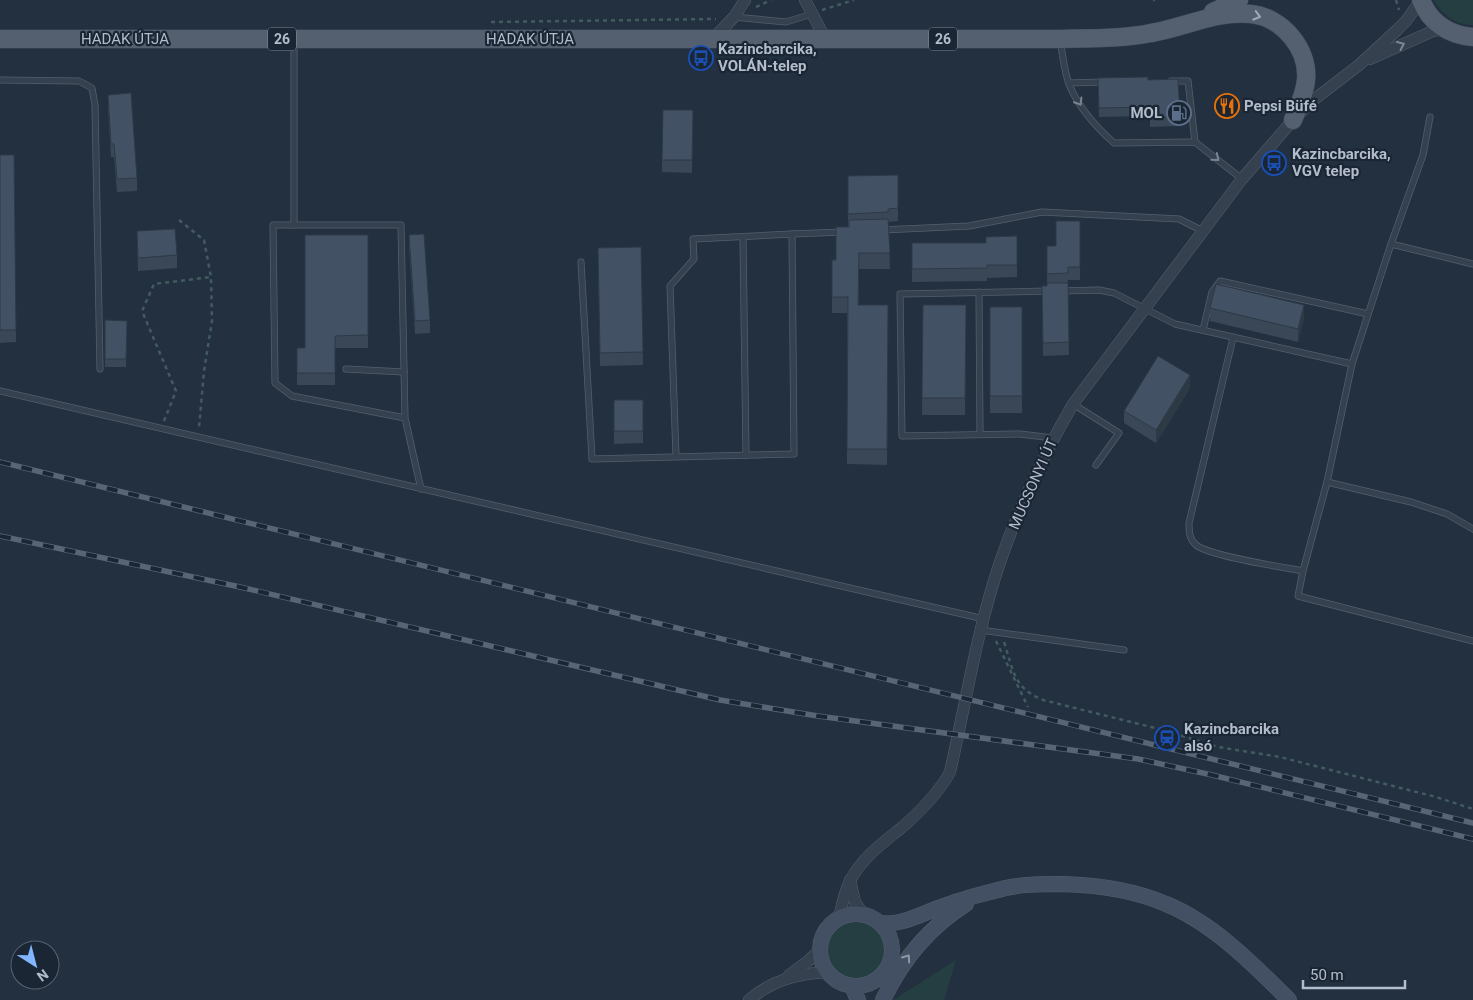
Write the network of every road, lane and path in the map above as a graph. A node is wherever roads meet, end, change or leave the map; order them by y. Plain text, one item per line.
1 (746, 0) edge
2 (805, 0) edge
3 (854, 0) edge
4 (1239, 0) edge
5 (1421, 0) edge
6 (812, 14) junction
7 (734, 18) junction
8 (1192, 22) junction
9 (1444, 29) junction
10 (1473, 37) edge
11 (294, 38) junction
12 (0, 39) edge
13 (713, 39) junction
14 (1060, 39) junction
15 (826, 40) junction
16 (1359, 64) junction
17 (0, 80) edge
18 (1168, 81) edge
19 (1109, 82) edge
20 (1069, 83) junction
21 (1430, 117) dead end
22 (1293, 120) junction
23 (1195, 142) junction
24 (1242, 179) junction
25 (179, 220) dead end
26 (294, 225) junction
27 (871, 231) edge
28 (1203, 231) junction
29 (851, 232) edge
30 (792, 234) junction
31 (743, 237) junction
32 (1391, 244) junction
33 (581, 262) dead end
34 (1473, 264) edge
35 (211, 278) junction
36 (979, 292) junction
37 (1144, 308) junction
38 (1368, 314) junction
39 (1203, 330) junction
40 (1234, 338) junction
41 (1352, 364) junction
42 (100, 369) dead end
43 (346, 369) dead end
44 (404, 372) junction
45 (0, 391) edge
46 (1073, 404) junction
47 (405, 418) junction
48 (161, 428) junction
49 (980, 434) junction
50 (199, 437) junction
51 (1053, 438) junction
52 (746, 455) junction
53 (676, 456) junction
54 (1096, 465) dead end
55 (1326, 482) junction
56 (420, 489) junction
57 (1473, 530) edge
58 (1303, 571) junction
59 (985, 627) junction
60 (1001, 634) junction
61 (1473, 641) edge
62 (1124, 650) dead end
63 (1028, 707) dead end
64 (1473, 809) edge
65 (850, 880) junction
66 (982, 894) junction
67 (863, 914) junction
68 (918, 916) junction
69 (840, 918) junction
70 (881, 923) junction
71 (893, 946) junction
72 (820, 950) junction
73 (827, 972) junction
74 (784, 978) junction
75 (869, 984) junction
76 (855, 993) edge
77 (749, 1000) edge
78 (866, 1000) edge
79 (883, 1000) edge
80 (1288, 1000) edge

1 - 7 street
2 - 6 street
3 - 6 path
4 - 8 main road, 26
5 - 9 main road
5 - 16 street
6 - 7 lane
6 - 15 street
7 - 13 street
8 - 14 main road, 26
8 -> 22 main road
9 - 10 main road
16 -> 9 street
11 - 12 main road, HADAK ÚTJA / 26
11 - 13 main road, HADAK ÚTJA / 26
11 - 26 lane
13 - 15 main road, HADAK ÚTJA / 26
14 - 15 main road, HADAK ÚTJA / 26
14 - 20 lane
16 - 22 street, MUCSONYI ÚT
17 - 42 lane
18 - 23 lane
19 - 20 lane
20 -> 23 lane
21 - 32 lane
22 - 24 street, MUCSONYI ÚT
23 -> 24 lane
24 - 28 street, MUCSONYI ÚT
25 - 35 path
26 - 44 lane
26 - 47 lane
27 - 28 lane
28 - 37 street, MUCSONYI ÚT
29 - 30 lane
30 - 31 lane
30 - 52 lane
31 - 52 lane
31 - 53 lane
32 - 34 lane
32 - 38 lane
33 - 53 lane
35 - 48 path
35 - 50 path
36 - 37 lane
36 - 49 lane
36 - 49 lane
37 - 39 lane
37 - 46 street, MUCSONYI ÚT
38 - 39 lane
38 - 41 lane
39 - 40 lane
40 - 41 lane
40 - 58 lane
41 - 55 lane
43 - 44 lane
44 - 47 lane
45 - 48 lane
46 - 51 street, MUCSONYI ÚT
46 - 54 lane
47 - 56 lane
48 - 50 lane
49 - 51 lane
50 - 56 lane
51 - 59 street, MUCSONYI ÚT
52 - 53 lane
55 - 57 lane
55 - 58 lane
56 - 59 lane
58 - 61 lane
59 - 60 lane
59 - 63 path
59 - 65 street, MUCSONYI ÚT
60 - 62 lane
60 - 64 path
65 - 67 street
65 - 69 street, MUCSONYI ÚT
66 - 68 main road
79 -> 66 main road
66 - 80 main road
67 - 69 main road
67 - 70 main road
68 - 70 main road
68 - 71 main road
69 - 72 main road
70 - 71 main road
71 - 75 main road
72 - 73 main road
72 - 74 street
73 - 74 street
73 - 76 main road
74 - 77 street
75 - 76 main road
75 - 78 main road

